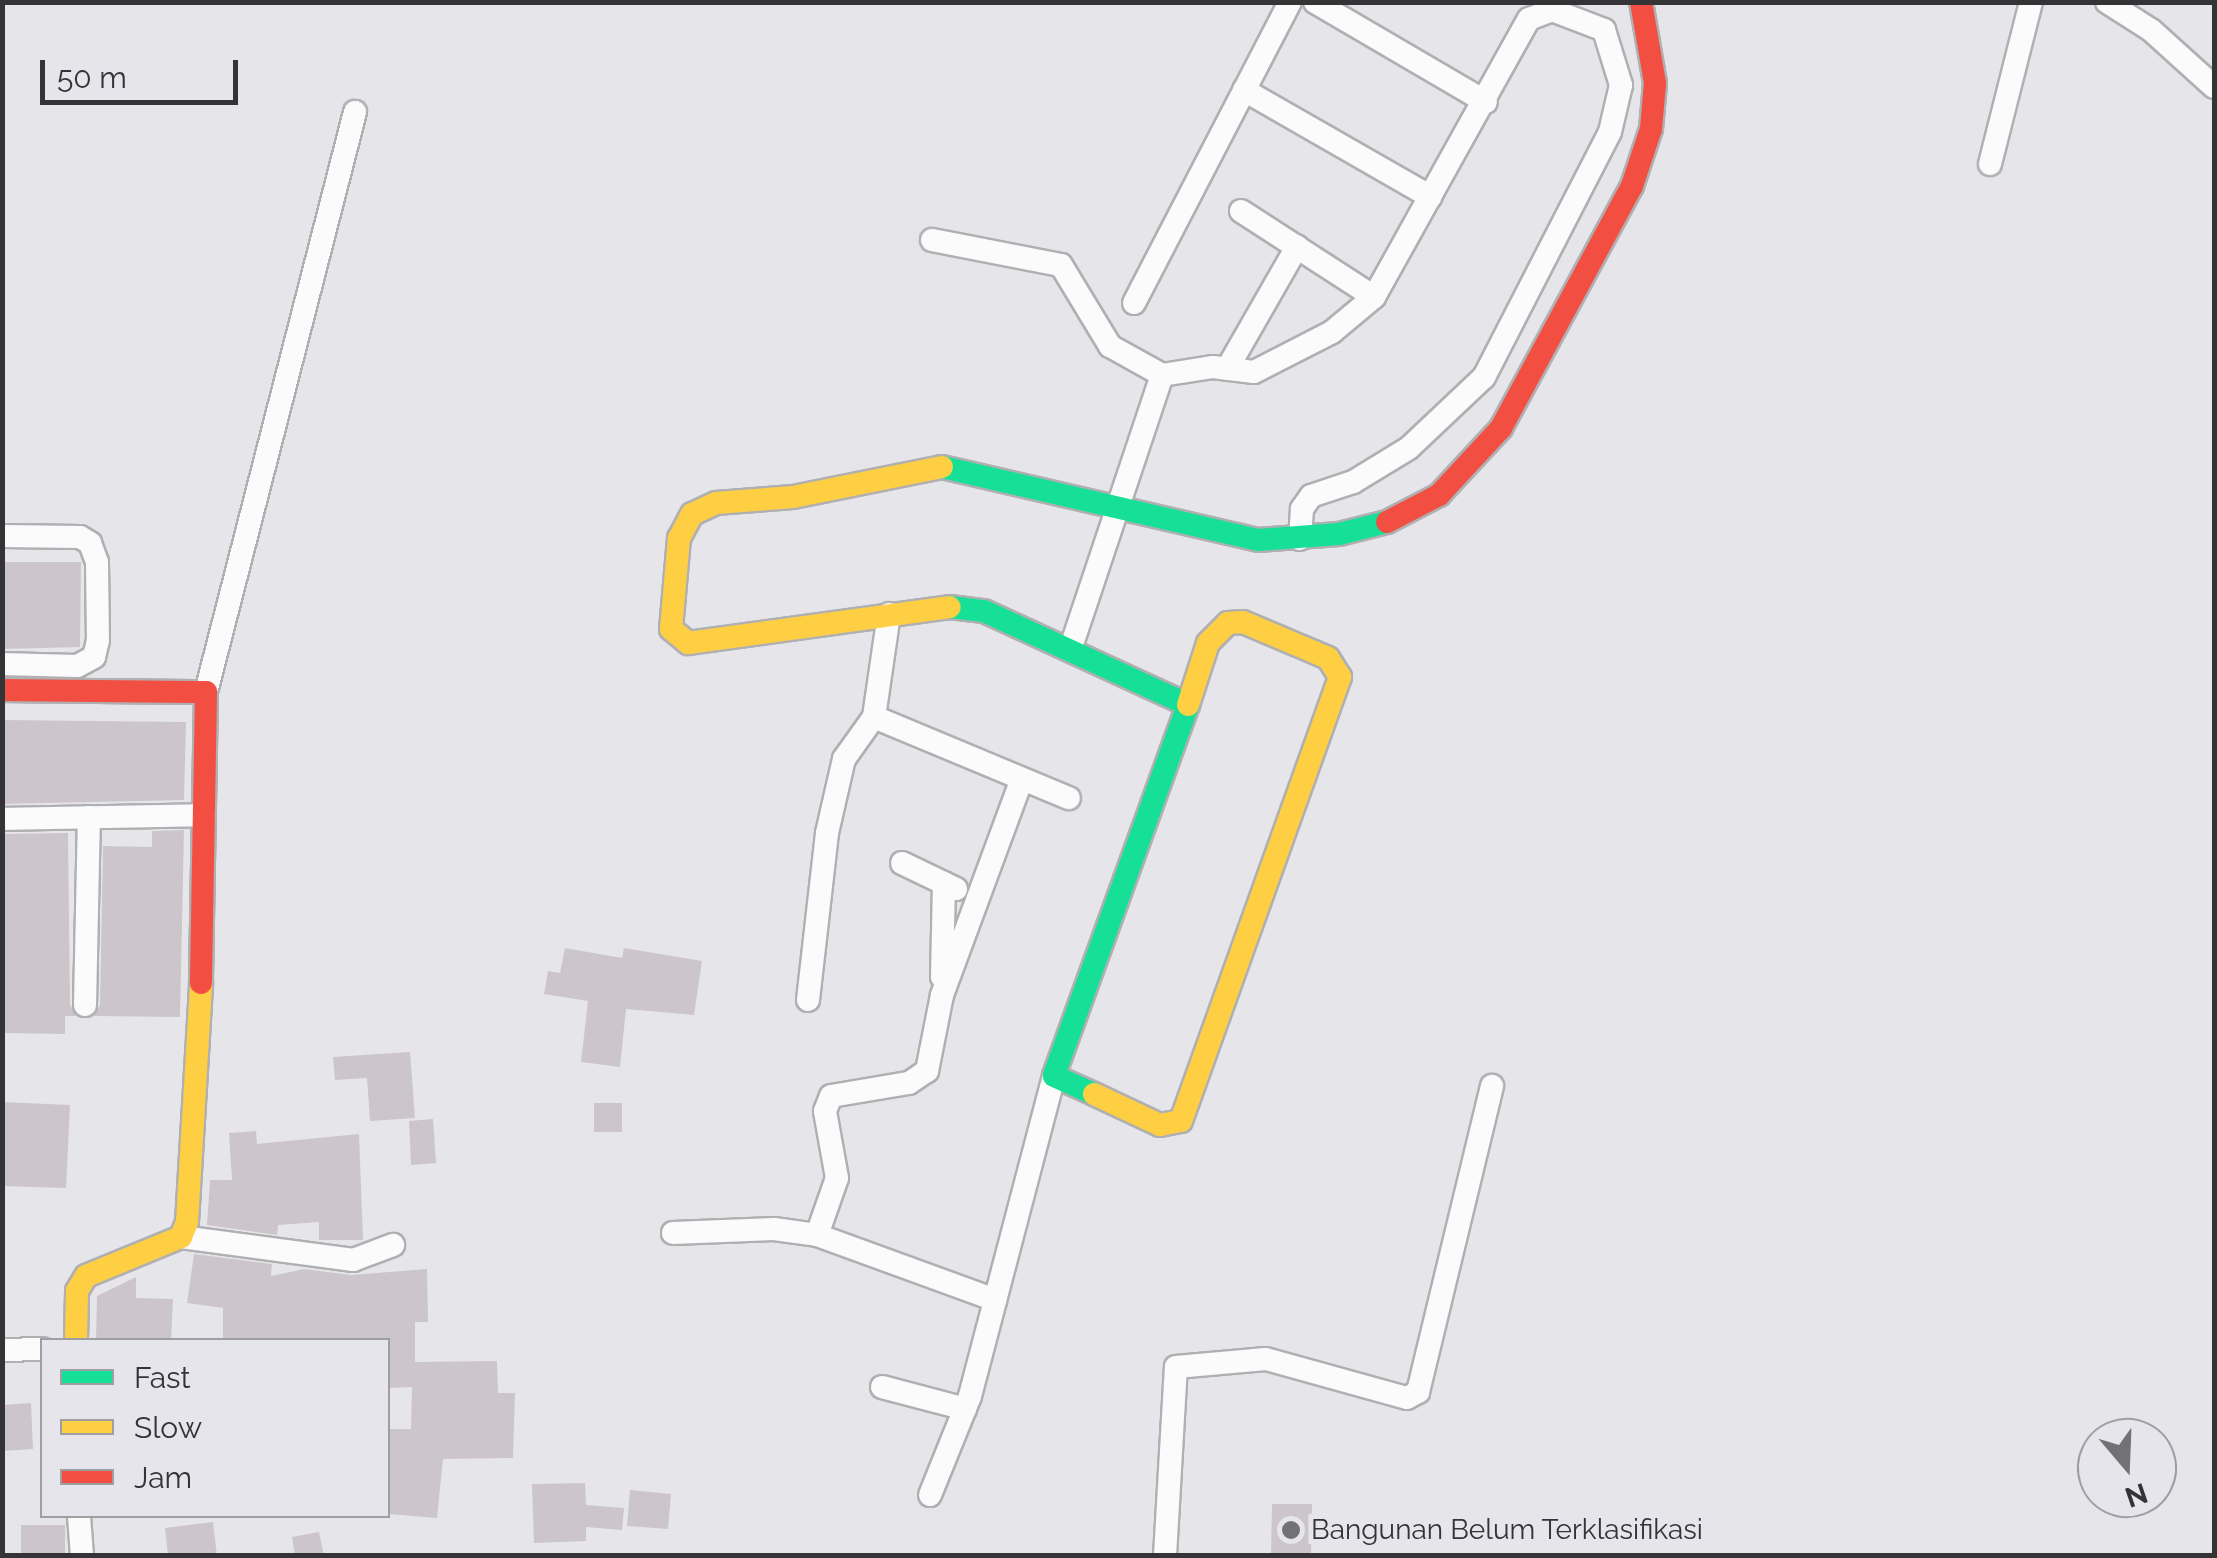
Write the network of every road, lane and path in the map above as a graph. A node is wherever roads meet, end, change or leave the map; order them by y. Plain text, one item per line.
1 (1290, 2) edge
2 (1315, 2) edge
3 (1641, 2) edge
4 (2031, 2) edge
5 (2107, 2) edge
6 (2214, 88) edge
7 (1244, 90) junction
8 (1486, 102) junction
9 (355, 112) dead end
10 (1990, 164) dead end
11 (1431, 197) junction
12 (1240, 211) dead end
13 (932, 240) dead end
14 (1297, 247) junction
15 (1374, 297) junction
16 (1134, 303) dead end
17 (1228, 369) junction
18 (1162, 376) junction
19 (1116, 503) junction
20 (2, 536) edge
21 (1300, 539) junction
22 (889, 614) junction
23 (1070, 650) junction
24 (2, 664) edge
25 (2, 690) edge
26 (206, 692) junction
27 (1188, 705) junction
28 (874, 718) junction
29 (1022, 779) junction
30 (1068, 798) dead end
31 (204, 816) junction
32 (89, 817) junction
33 (2, 818) edge
34 (902, 863) dead end
35 (944, 883) junction
36 (977, 899) junction
37 (942, 995) junction
38 (808, 1000) dead end
39 (84, 1005) dead end
40 (1054, 1076) junction
41 (1492, 1086) dead end
42 (673, 1233) dead end
43 (817, 1235) junction
44 (181, 1237) junction
45 (393, 1245) dead end
46 (996, 1300) junction
47 (76, 1338) edge
48 (40, 1349) edge
49 (2, 1350) edge
50 (882, 1387) dead end
51 (965, 1409) junction
52 (930, 1495) dead end
53 (79, 1518) edge
54 (82, 1556) edge
55 (1165, 1556) edge

1 - 7 street
2 - 8 street
3 - 21 street
4 - 10 street
5 - 6 street
7 - 11 street
7 - 16 street
8 - 11 street
8 - 21 street
9 - 26 street
11 - 15 street
12 - 14 street
13 - 18 street
14 - 15 street
14 - 17 street
15 - 17 street
17 - 18 street
18 - 19 street
19 - 21 street
19 - 22 street
19 - 23 street
20 - 24 street
22 - 23 street
22 - 28 street
23 - 27 street
25 - 26 street
26 - 31 street
27 - 40 street
27 - 40 street
28 - 29 street
28 - 38 street
29 - 30 street
29 - 36 street
31 - 32 street
31 - 44 street
32 - 33 street
32 - 39 street
34 - 35 street
35 - 36 street
35 - 37 street
36 - 37 street
37 - 43 street
40 - 46 street
41 - 55 street
42 - 43 street
43 - 46 street
44 - 45 street
44 - 47 street
46 - 51 street
48 - 49 street
50 - 51 street
51 - 52 street
53 - 54 street

